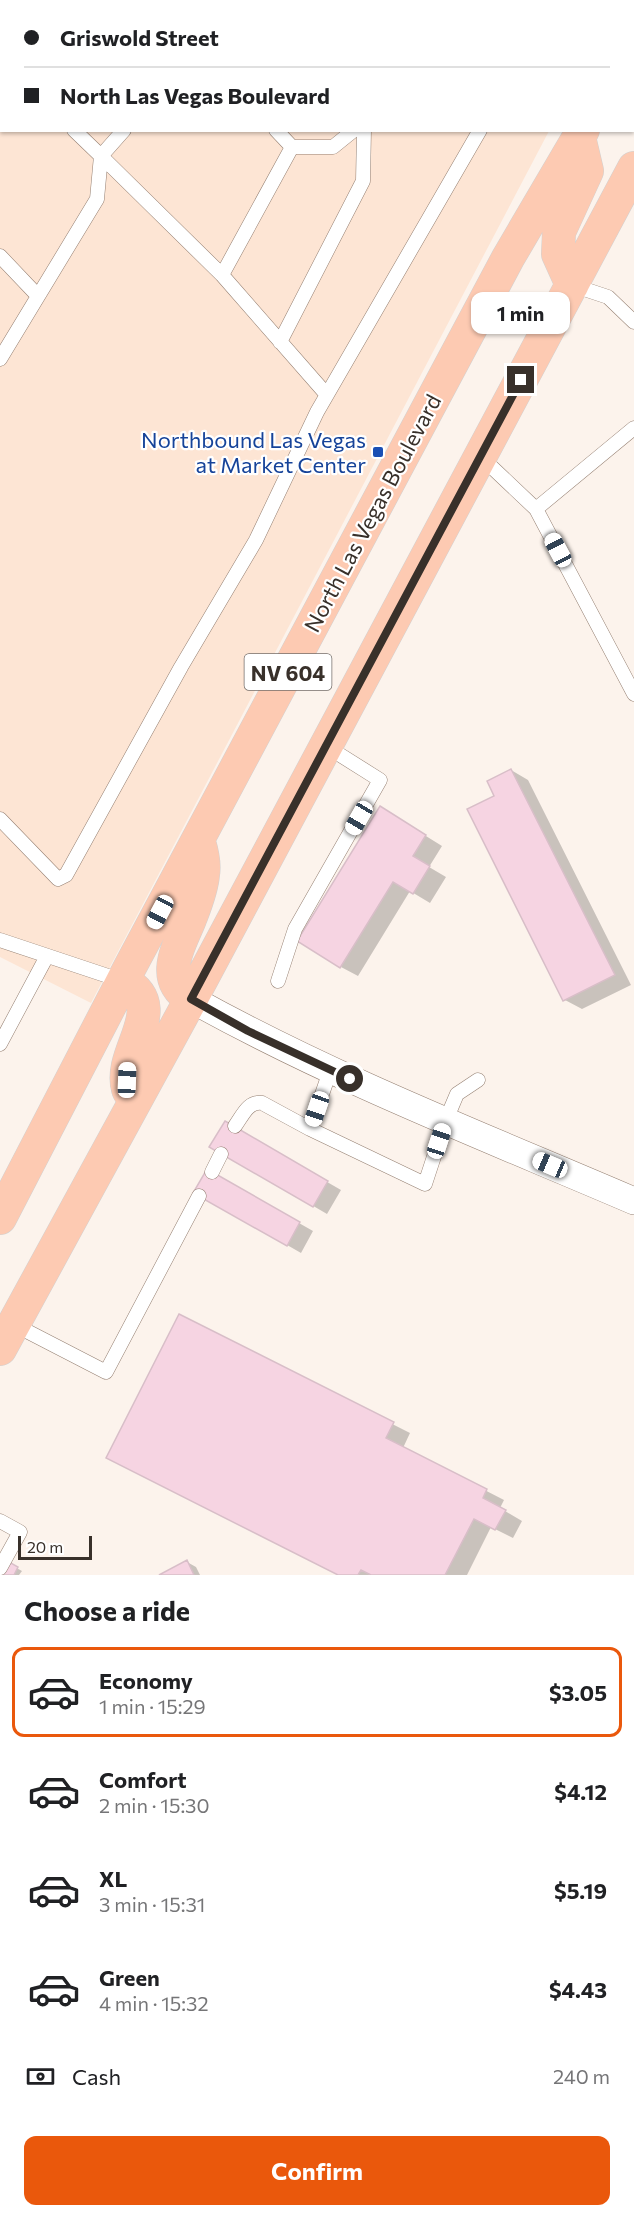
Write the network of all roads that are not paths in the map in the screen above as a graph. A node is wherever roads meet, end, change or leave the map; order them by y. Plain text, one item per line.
1 (76, 132) edge
2 (122, 132) edge
3 (278, 132) edge
4 (352, 132) edge
5 (364, 132) edge
6 (479, 132) edge
7 (581, 134) edge
8 (292, 147) junction
9 (101, 156) junction
10 (634, 168) edge
11 (0, 256) edge
12 (222, 275) junction
13 (572, 285) junction
14 (38, 296) junction
15 (634, 322) edge
16 (280, 342) junction
17 (0, 359) edge
18 (327, 395) junction
19 (634, 429) edge
20 (480, 456) junction
21 (536, 508) junction
22 (634, 693) edge
23 (326, 746) junction
24 (0, 819) edge
25 (199, 840) junction
26 (0, 940) edge
27 (47, 956) junction
28 (123, 981) junction
29 (278, 981) dead end
30 (191, 999) junction
31 (0, 1044) edge
32 (330, 1071) junction
33 (478, 1080) dead end
34 (135, 1101) junction
35 (446, 1120) junction
36 (236, 1126) dead end
37 (310, 1129) junction
38 (221, 1154) dead end
39 (212, 1172) dead end
40 (199, 1196) dead end
41 (634, 1201) edge
42 (0, 1218) edge
43 (7, 1336) edge
44 (0, 1521) edge
45 (0, 1568) edge

1 - 9 lane
2 - 9 lane
3 - 8 lane
4 - 8 lane
5 - 16 lane
6 - 18 lane
7 - 13 main road
7 - 25 main road, North Las Vegas Boulevard / NV 604
8 - 12 lane
9 - 12 lane
9 - 14 lane
10 - 13 main road, NV 604
11 - 14 lane
12 - 16 lane
13 - 15 lane
13 - 20 main road, NV 604
14 - 17 lane
16 - 18 lane
18 - 24 lane
19 - 21 lane
20 - 21 lane
20 - 23 main road, NV 604
21 - 22 lane
23 - 29 lane
23 - 30 main road, NV 604
25 - 28 main road, North Las Vegas Boulevard / NV 604
25 - 30 main road
26 - 27 lane
27 - 28 lane
27 - 31 lane
28 - 34 main road
28 - 42 main road, North Las Vegas Boulevard / NV 604
30 - 32 street
30 - 34 main road, NV 604
32 - 35 street
32 - 37 lane
33 - 35 lane
34 - 43 main road, NV 604
35 - 37 lane
35 - 41 street
36 - 37 lane
38 - 39 lane
40 - 43 lane
44 - 45 lane

